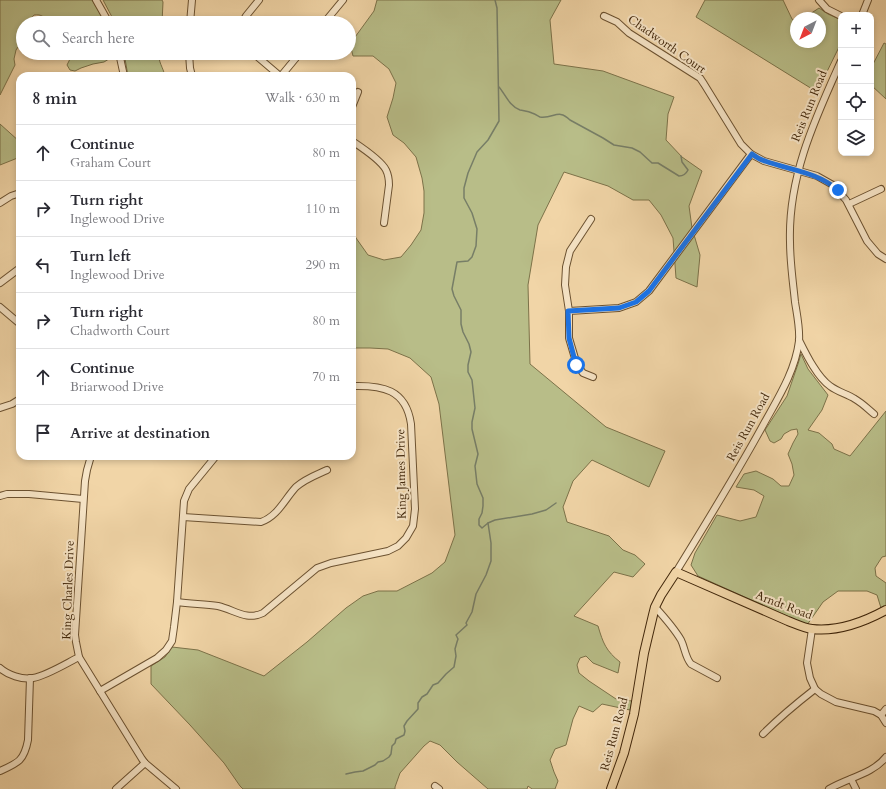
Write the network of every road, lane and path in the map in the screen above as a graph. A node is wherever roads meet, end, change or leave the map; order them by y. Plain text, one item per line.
1 (96, 0) edge
2 (192, 0) edge
3 (259, 0) edge
4 (343, 0) edge
5 (819, 0) edge
6 (868, 0) edge
7 (863, 12) edge
8 (838, 14) edge
9 (105, 16) edge
10 (191, 16) edge
11 (246, 16) edge
12 (330, 16) edge
13 (604, 16) dead end
14 (121, 60) edge
15 (189, 60) edge
16 (262, 60) edge
17 (294, 60) edge
18 (838, 68) edge
19 (123, 72) edge
20 (191, 72) edge
21 (276, 72) edge
22 (284, 72) edge
23 (358, 92) dead end
24 (356, 97) edge
25 (356, 144) edge
26 (752, 154) junction
27 (798, 171) junction
28 (881, 189) dead end
29 (16, 194) edge
30 (0, 203) edge
31 (849, 204) junction
32 (591, 219) dead end
33 (384, 223) dead end
34 (886, 259) edge
35 (16, 271) edge
36 (0, 283) edge
37 (0, 307) edge
38 (568, 311) junction
39 (16, 321) edge
40 (799, 340) junction
41 (594, 377) dead end
42 (356, 386) edge
43 (16, 402) edge
44 (0, 408) edge
45 (874, 414) dead end
46 (90, 460) edge
47 (213, 460) edge
48 (327, 470) dead end
49 (0, 496) edge
50 (83, 499) junction
51 (183, 517) junction
52 (676, 572) junction
53 (177, 602) junction
54 (655, 607) junction
55 (886, 610) edge
56 (812, 629) junction
57 (79, 657) junction
58 (0, 668) edge
59 (30, 678) junction
60 (717, 678) dead end
61 (815, 689) junction
62 (100, 692) junction
63 (886, 709) edge
64 (881, 715) junction
65 (886, 723) edge
66 (763, 734) dead end
67 (886, 757) edge
68 (145, 763) junction
69 (0, 771) edge
70 (851, 779) junction
71 (116, 789) edge
72 (176, 789) edge
73 (610, 789) edge
74 (829, 789) edge
75 (856, 789) edge

1 - 9 street
2 - 10 street
3 - 11 street
4 - 12 street
5 - 8 street
6 - 7 street
13 - 26 street, Chadworth Court
14 - 19 street
15 - 20 street
16 - 21 street
17 - 22 street
18 - 27 street, Reis Run Road
23 - 24 street
25 - 33 street
26 - 27 street, Chadworth Court
26 - 38 street
27 - 31 street, Chadworth Court
27 - 40 street, Reis Run Road
28 - 31 street
29 - 30 street
31 - 34 street, Chadworth Court
32 - 38 street
35 - 36 street
37 - 39 street
38 - 41 street
40 - 45 street
40 - 52 street, Reis Run Road
42 - 53 street, King James Drive
43 - 44 street
46 - 50 street, King Charles Drive
47 - 51 street
48 - 51 street
49 - 50 street
50 - 57 street, King Charles Drive
51 - 53 street
52 - 54 main road, Reis Run Road
52 - 56 main road, Arndt Road
53 - 62 street
54 - 60 street
54 - 73 main road, Reis Run Road
55 - 56 main road, Arndt Road
56 - 61 street
57 - 59 street
57 - 62 street, King Charles Drive
58 - 59 street
59 - 69 street
61 - 64 street
61 - 66 street
62 - 68 street, King Charles Drive
63 - 64 street
64 - 65 street
67 - 70 street
68 - 71 street
68 - 72 street, King Charles Drive
70 - 74 street
70 - 75 street

